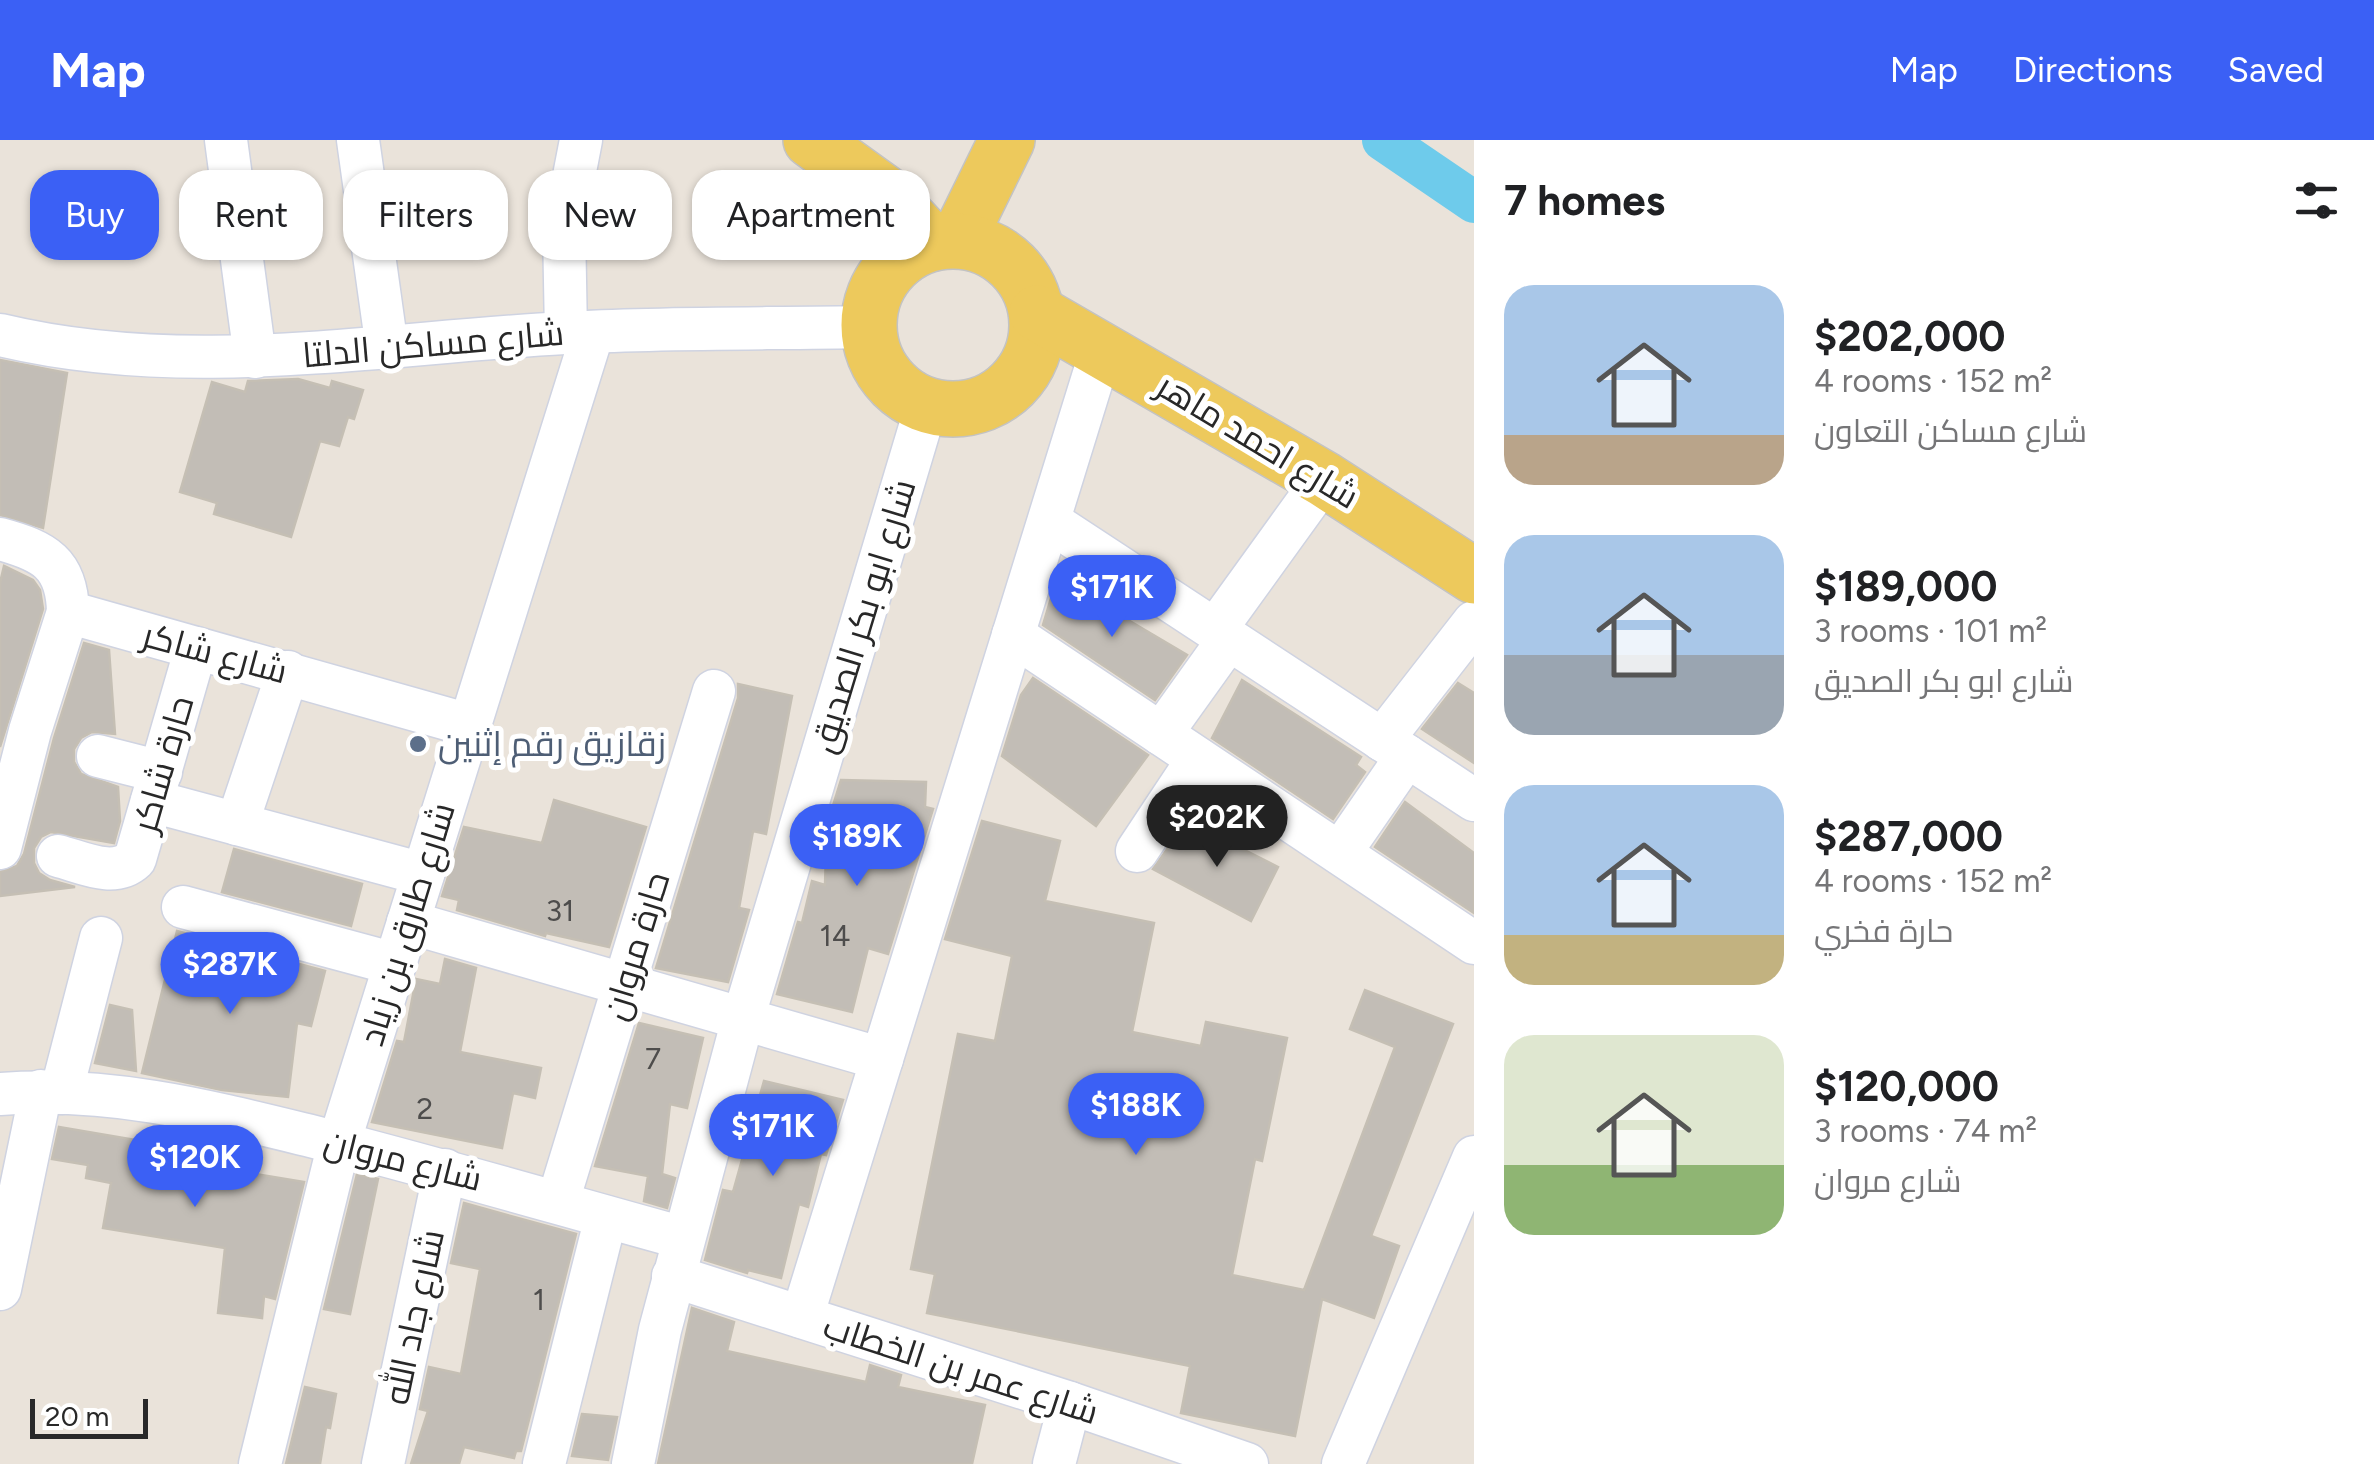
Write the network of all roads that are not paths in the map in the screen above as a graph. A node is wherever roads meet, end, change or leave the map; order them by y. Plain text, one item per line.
1 (226, 140) edge
2 (358, 140) edge
3 (581, 140) edge
4 (811, 140) edge
5 (1007, 140) edge
6 (945, 241) junction
7 (1037, 313) junction
8 (868, 327) junction
9 (579, 332) junction
10 (0, 336) edge
11 (387, 348) junction
12 (1102, 348) junction
13 (255, 357) junction
14 (926, 406) junction
15 (1324, 478) junction
16 (1049, 521) junction
17 (4, 552) edge
18 (1474, 576) edge
19 (68, 612) junction
20 (1474, 622) edge
21 (1222, 634) junction
22 (1014, 636) junction
23 (196, 648) junction
24 (288, 672) junction
25 (714, 692) dead end
26 (469, 725) junction
27 (1161, 734) junction
28 (1395, 748) junction
29 (98, 756) dead end
30 (1198, 758) junction
31 (156, 787) junction
32 (1474, 800) edge
33 (237, 824) junction
34 (0, 848) edge
35 (1137, 851) dead end
36 (1340, 854) junction
37 (58, 856) dead end
38 (423, 874) junction
39 (183, 907) dead end
40 (408, 922) junction
41 (101, 938) dead end
42 (1474, 943) edge
43 (395, 964) junction
44 (625, 984) junction
45 (744, 1018) junction
46 (882, 1059) junction
47 (34, 1093) edge
48 (339, 1144) junction
49 (1474, 1157) edge
50 (445, 1170) junction
51 (558, 1200) junction
52 (606, 1217) junction
53 (678, 1257) junction
54 (1, 1282) edge
55 (802, 1317) junction
56 (1070, 1403) junction
57 (260, 1464) edge
58 (383, 1464) edge
59 (544, 1464) edge
60 (633, 1464) edge
61 (1054, 1464) edge
62 (1247, 1464) edge
63 (1343, 1464) edge

1 - 13 street
2 - 11 street
3 - 9 street, شارع طارق بن زياد
4 - 6 main road
5 - 6 main road
6 - 7 main road
6 - 8 main road
7 - 12 main road, شارع احمد ماهر
7 - 14 main road
8 - 9 street, شارع مساكن الدلتا
8 - 14 main road
9 - 11 street, شارع مساكن الدلتا
9 - 26 street, شارع طارق بن زياد
10 - 13 street, شارع مساكن الدلتا
11 - 13 street, شارع مساكن الدلتا
12 - 15 main road, شارع احمد ماهر
12 - 16 street
14 - 45 street, شارع ابو بكر الصديق
15 - 18 main road, شارع احمد ماهر
15 - 21 street
16 - 21 street
16 - 22 street
17 - 19 street
19 - 23 street, شارع شاكر
19 - 34 street
20 - 28 street
21 - 27 street
21 - 28 street
22 - 27 street
22 - 46 street
23 - 24 street, شارع شاكر
23 - 31 street, حارة شاكر
24 - 26 street, شارع شاكر
24 - 33 street
25 - 44 street, حارة مروان
26 - 38 street, شارع طارق بن زياد
27 - 30 street
28 - 32 street
28 - 36 street
29 - 31 street
30 - 35 street
30 - 36 street
31 - 33 street
31 - 37 street, حارة شاكر
33 - 38 street
36 - 42 street
38 - 40 street, شارع طارق بن زياد
39 - 43 street
40 - 43 street, شارع طارق بن زياد
40 - 44 street
41 - 47 street
43 - 48 street, شارع طارق بن زياد
44 - 45 street
44 - 51 street, حارة مروان
45 - 46 street
45 - 53 street, شارع ابو بكر الصديق
46 - 55 street
47 - 48 street, شارع مروان
47 - 54 street
48 - 50 street, شارع مروان
48 - 57 street, شارع طارق بن زياد
49 - 63 street
50 - 51 street, شارع مروان
50 - 58 street, شارع جاد الله
51 - 52 street, شارع مروان
52 - 53 street, شارع مروان
52 - 59 street
53 - 55 street, شارع عمر بن الخطاب
53 - 60 street, شارع ابو بكر الصديق
55 - 56 street, شارع عمر بن الخطاب
56 - 61 street
56 - 62 street, شارع عمر بن الخطاب

